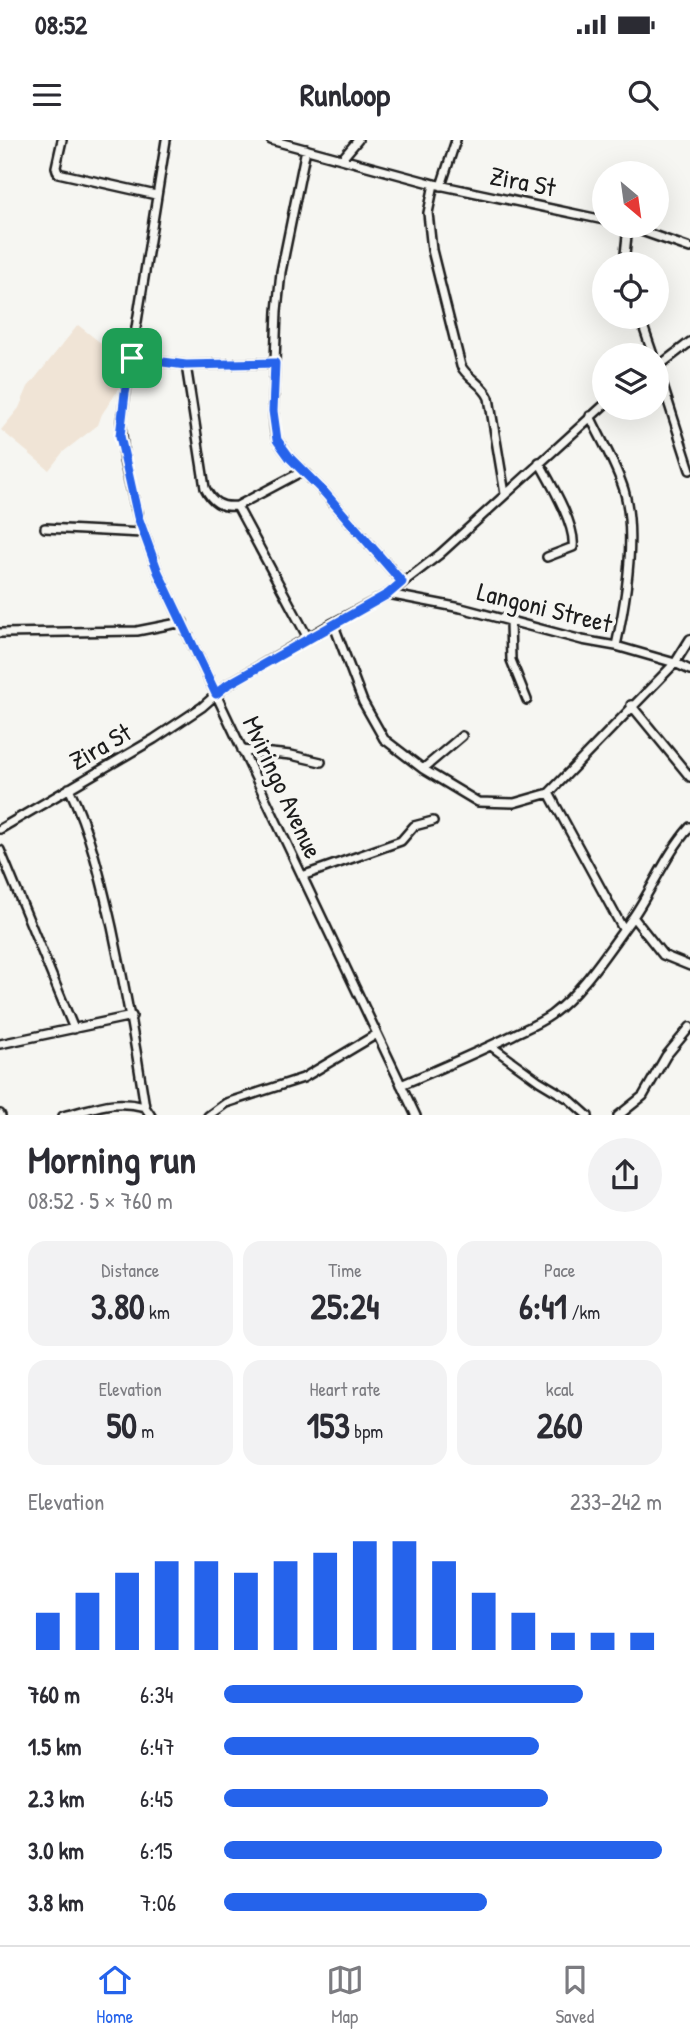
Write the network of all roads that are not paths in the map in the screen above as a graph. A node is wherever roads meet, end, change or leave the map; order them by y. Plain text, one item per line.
1 (62, 140) edge
2 (166, 140) edge
3 (272, 140) edge
4 (358, 140) edge
5 (456, 140) edge
6 (306, 149) junction
7 (342, 159) junction
8 (437, 185) junction
9 (156, 195) junction
10 (592, 217) edge
11 (661, 238) edge
12 (690, 248) edge
13 (690, 342) edge
14 (669, 357) edge
15 (132, 358) junction
16 (275, 363) junction
17 (186, 365) junction
18 (669, 404) edge
19 (590, 416) joint
20 (539, 462) junction
21 (690, 470) edge
22 (303, 471) junction
23 (505, 494) junction
24 (237, 506) junction
25 (45, 528) dead end
26 (142, 533) junction
27 (547, 557) dead end
28 (402, 582) junction
29 (388, 594) junction
30 (510, 621) junction
31 (183, 622) junction
32 (333, 623) junction
33 (0, 633) edge
34 (308, 638) junction
35 (690, 639) edge
36 (616, 646) junction
37 (674, 663) junction
38 (690, 670) edge
39 (216, 694) junction
40 (527, 700) dead end
41 (631, 705) junction
42 (462, 736) dead end
43 (242, 750) junction
44 (321, 762) dead end
45 (423, 769) junction
46 (690, 776) edge
47 (69, 788) junction
48 (549, 793) junction
49 (433, 821) dead end
50 (690, 827) edge
51 (0, 829) edge
52 (0, 850) edge
53 (302, 876) junction
54 (633, 917) junction
55 (623, 929) junction
56 (690, 966) edge
57 (132, 1016) junction
58 (690, 1027) edge
59 (74, 1029) junction
60 (377, 1034) junction
61 (0, 1044) edge
62 (491, 1046) junction
63 (401, 1085) junction
64 (145, 1107) junction
65 (63, 1115) edge
66 (151, 1115) edge
67 (208, 1115) edge
68 (416, 1115) edge
69 (589, 1115) edge
70 (618, 1115) edge

1 - 9 street
2 - 9 street, Mviringo Avenue
3 - 6 street, Zira St
4 - 7 street
5 - 8 street
6 - 7 street, Zira St
6 - 16 street
7 - 8 street, Zira St
8 - 10 street, Zira St
8 - 23 street
9 - 15 street, Mviringo Avenue
11 - 12 street
13 - 14 street
15 - 17 street
15 - 26 street, Mviringo Avenue
16 - 17 street
16 - 22 street
17 - 24 street
18 - 21 street
19 - 20 street, Zira St
19 - 36 street
20 - 23 street, Zira St
20 - 27 street
22 - 24 street
22 - 28 street
23 - 28 street, Zira St
24 - 34 street
25 - 26 street
26 - 31 street, Mviringo Avenue
28 - 29 street, Zira St
29 - 30 street, Langoni Street
29 - 32 street, Zira St
30 - 36 street, Langoni Street
30 - 40 street
31 - 33 street
31 - 39 street, Mviringo Avenue
32 - 34 street, Zira St
32 - 45 street
34 - 39 street, Zira St
35 - 37 street
36 - 37 street, Langoni Street
37 - 38 street, Langoni Street
37 - 41 street
39 - 43 street, Mviringo Avenue
39 - 47 street, Zira St
41 - 46 street
41 - 48 street
42 - 45 street
43 - 44 street
43 - 53 street, Mviringo Avenue
45 - 48 street
47 - 51 street, Zira St
47 - 57 street
48 - 55 street
49 - 53 street
50 - 54 street
52 - 59 street
53 - 60 street, Mviringo Avenue
54 - 55 street
54 - 56 street
55 - 62 street
57 - 59 street
57 - 64 street
58 - 70 street
59 - 61 street
60 - 63 street, Mviringo Avenue
60 - 67 street
62 - 63 street
62 - 69 street
63 - 68 street, Mviringo Avenue
64 - 65 street
64 - 66 street

